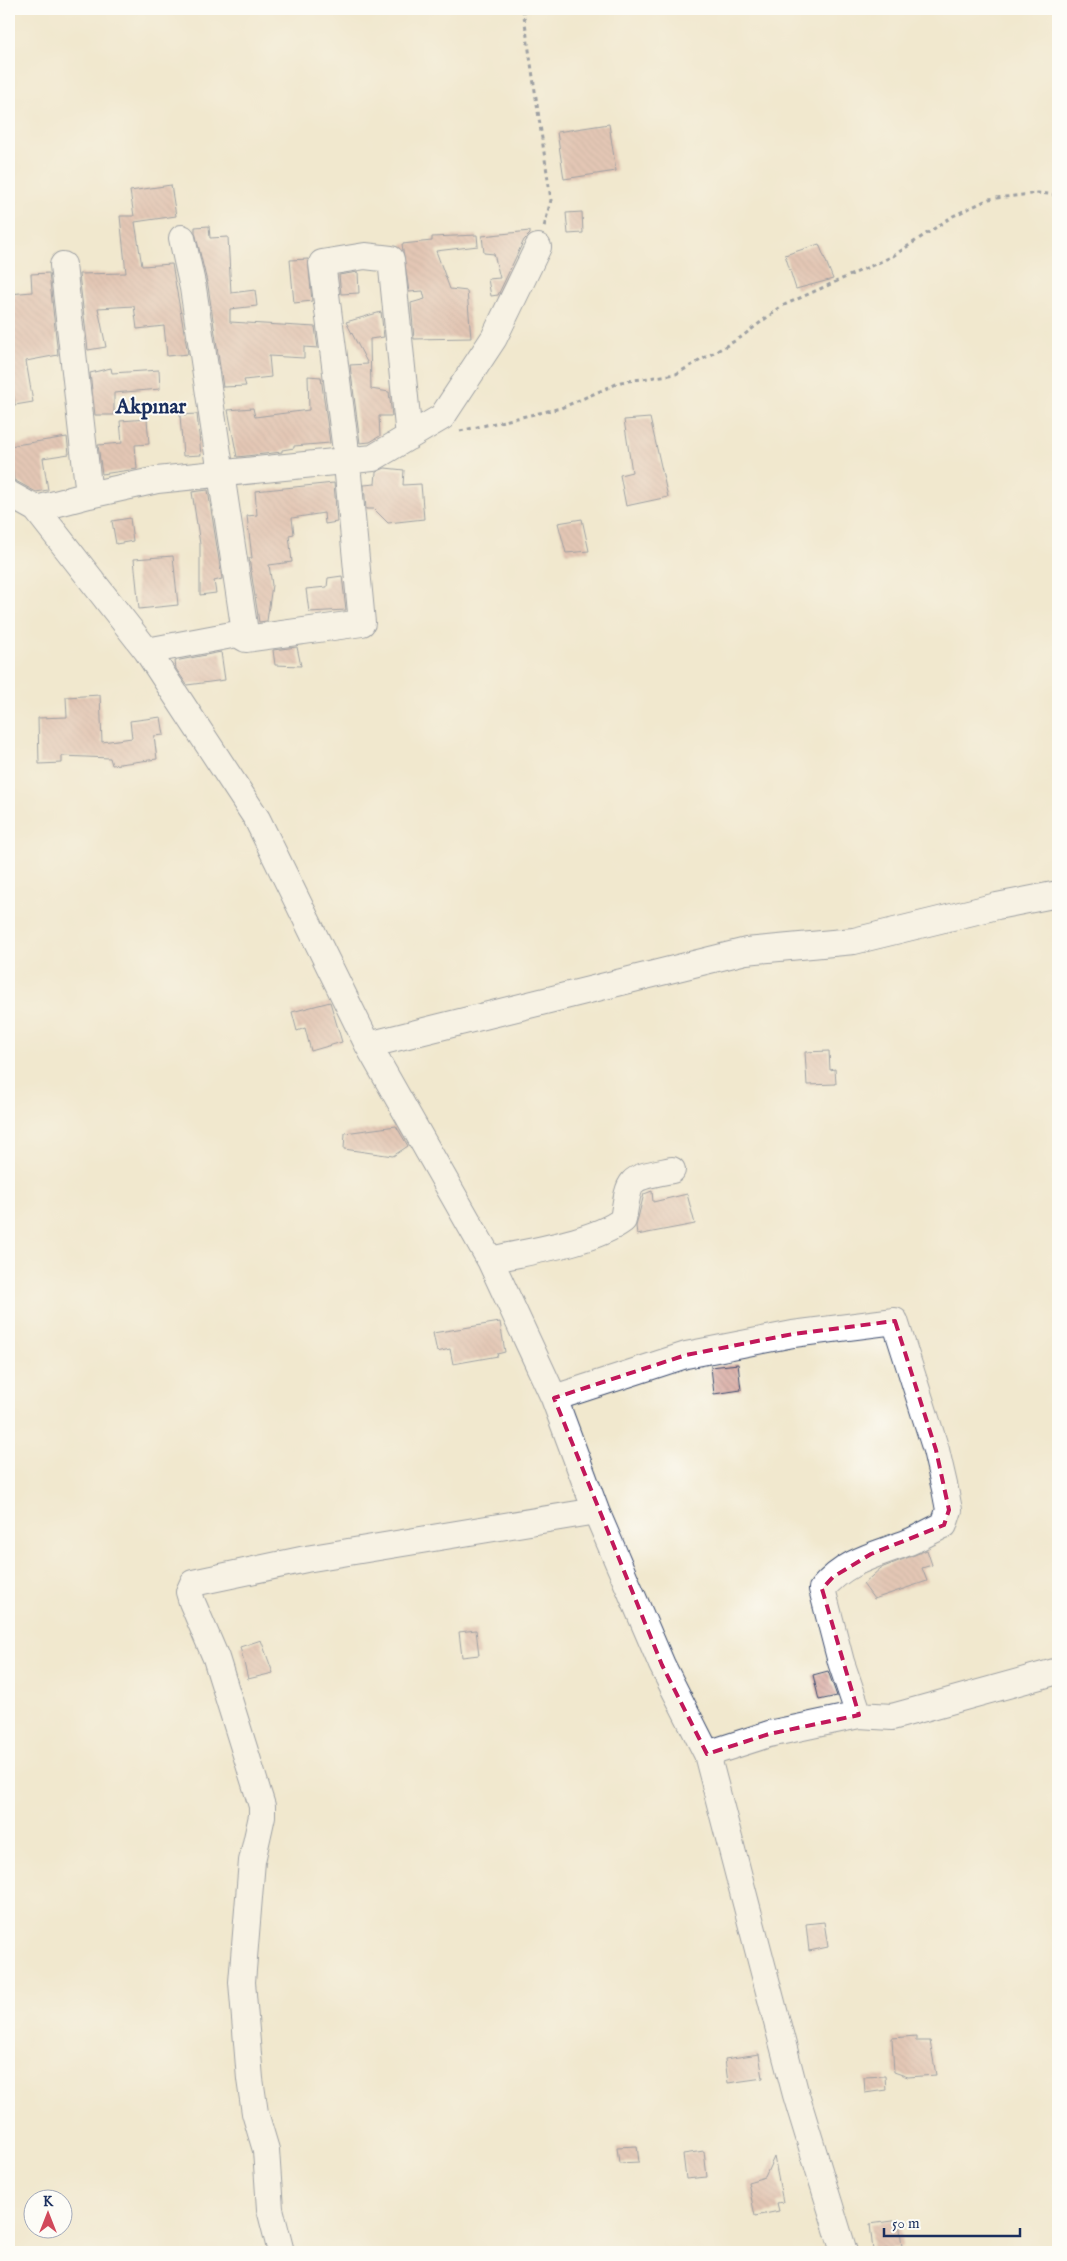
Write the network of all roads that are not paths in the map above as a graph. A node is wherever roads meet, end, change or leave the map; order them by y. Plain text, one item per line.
1 (182, 238) dead end
2 (538, 247) road end
3 (64, 265) dead end
4 (409, 437) junction
5 (346, 460) junction
6 (221, 474) junction
7 (9, 494) edge
8 (89, 495) junction
9 (36, 510) junction
10 (246, 639) junction
11 (146, 651) junction
12 (1058, 894) edge
13 (368, 1045) junction
14 (672, 1170) dead end
15 (490, 1260) junction
16 (554, 1398) junction
17 (596, 1511) junction
18 (1058, 1672) edge
19 (859, 1715) junction
20 (707, 1754) junction
21 (281, 2252) edge
22 (844, 2252) edge

1 - 6 street
2 - 4 street
3 - 8 street
4 - 5 street
4 - 5 street
5 - 6 street
5 - 10 street
6 - 8 street
6 - 10 street
7 - 9 street
8 - 9 street
9 - 11 street
10 - 11 street
11 - 13 street
12 - 13 street
13 - 15 street
14 - 15 street
15 - 16 street
16 - 17 street
16 - 19 street
17 - 20 street
17 - 21 street
18 - 19 street
19 - 20 street
20 - 22 street

